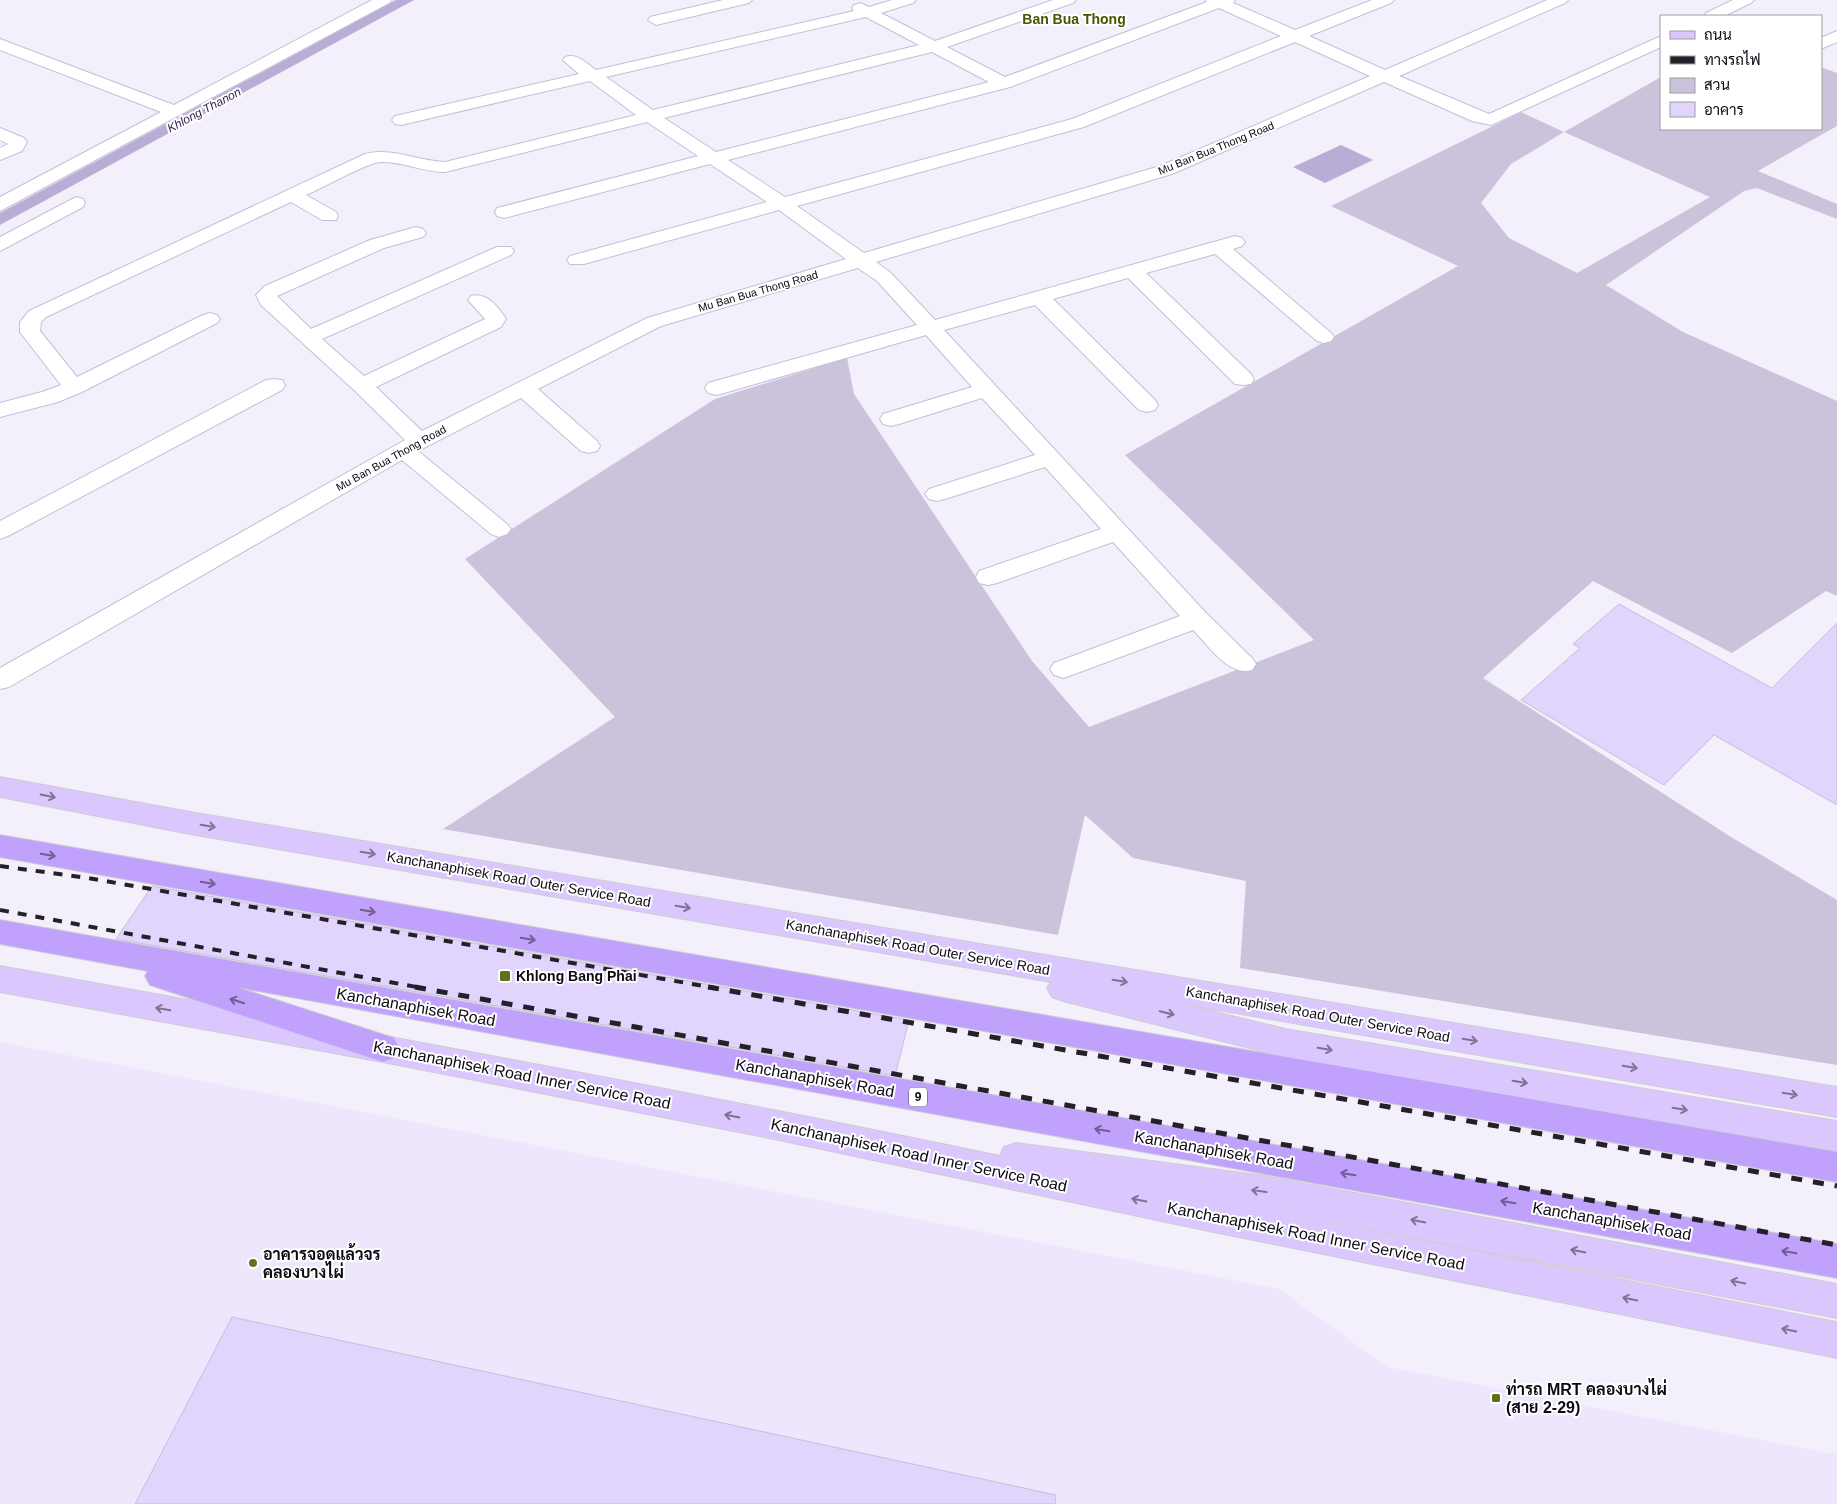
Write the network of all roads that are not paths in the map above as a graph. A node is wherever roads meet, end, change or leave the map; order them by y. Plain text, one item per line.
1 (384, 0) edge
2 (744, 0) edge
3 (846, 0) edge
4 (908, 0) edge
5 (1068, 0) edge
6 (1386, 0) edge
7 (1560, 0) edge
8 (1746, 0) edge
9 (1220, 1) edge
10 (868, 12) junction
11 (1714, 15) edge
12 (656, 20) dead end
13 (1837, 36) edge
14 (1294, 37) junction
15 (1660, 41) edge
16 (0, 44) edge
17 (1822, 44) edge
18 (935, 46) junction
19 (571, 60) dead end
20 (593, 75) junction
21 (1384, 76) junction
22 (1004, 83) junction
23 (174, 111) junction
24 (648, 115) junction
25 (401, 120) dead end
26 (0, 134) edge
27 (0, 155) edge
28 (715, 158) junction
29 (291, 195) junction
30 (76, 203) dead end
31 (0, 205) edge
32 (784, 205) junction
33 (504, 212) dead end
34 (329, 216) dead end
35 (416, 233) dead end
36 (0, 245) edge
37 (504, 251) dead end
38 (578, 260) dead end
39 (860, 261) junction
40 (1132, 271) junction
41 (1040, 297) junction
42 (478, 300) dead end
43 (210, 319) dead end
44 (930, 328) junction
45 (1324, 337) dead end
46 (308, 338) junction
47 (1243, 379) dead end
48 (274, 385) dead end
49 (362, 385) junction
50 (74, 387) junction
51 (523, 388) junction
52 (716, 388) dead end
53 (987, 390) junction
54 (1147, 405) dead end
55 (0, 410) edge
56 (891, 418) dead end
57 (411, 445) junction
58 (589, 446) dead end
59 (1050, 458) junction
60 (937, 494) dead end
61 (499, 529) dead end
62 (0, 531) edge
63 (1118, 532) junction
64 (988, 577) dead end
65 (1197, 619) junction
66 (1243, 664) dead end
67 (1063, 669) dead end
68 (0, 680) edge
69 (0, 788) edge
70 (0, 846) edge
71 (0, 932) edge
72 (847, 935) junction
73 (61, 944) junction
74 (0, 979) edge
75 (383, 1048) junction
76 (1837, 1102) edge
77 (779, 1125) junction
78 (1828, 1134) edge
79 (1837, 1167) edge
80 (1837, 1261) edge
81 (1837, 1301) edge
82 (1837, 1340) edge

1 - 23 street
2 - 12 street
3 - 10 street
4 - 10 street
5 - 18 street
6 - 14 street
7 - 21 street, Mu Ban Bua Thong Road
8 - 11 street
9 - 14 street
9 - 22 street
10 - 18 street
10 - 20 street
13 - 17 street
14 - 21 street
14 - 32 street
15 - 21 street
16 - 23 street
18 - 22 street
18 - 24 street
19 - 20 street
20 - 24 street
20 - 25 street
21 - 39 street, Mu Ban Bua Thong Road
22 - 28 street
23 - 31 street
24 - 28 street
24 - 29 street
26 - 27 street
28 - 32 street
28 - 33 street
29 - 34 street
29 - 50 street
30 - 36 street
32 - 38 street
32 - 39 street
35 - 46 street
37 - 46 street
39 - 44 street
39 - 51 street, Mu Ban Bua Thong Road
40 - 41 street
40 - 45 street
40 - 47 street
41 - 44 street
41 - 54 street
42 - 49 street
43 - 50 street
44 - 52 street
44 - 53 street
46 - 49 street
48 - 62 street
49 - 57 street
50 - 55 street
51 - 57 street, Mu Ban Bua Thong Road
51 - 58 street
53 - 56 street
53 - 59 street
57 - 61 street
57 - 68 street, Mu Ban Bua Thong Road
59 - 60 street
59 - 63 street
63 - 64 street
63 - 65 street
65 - 66 street
65 - 67 street
69 -> 72 main road, Kanchanaphisek Road Outer Service Road
70 -> 79 highway
71 - 73 highway, Kanchanaphisek Road / 9
72 -> 76 main road, Kanchanaphisek Road Outer Service Road
72 -> 78 main road
75 -> 73 highway
80 -> 73 highway, Kanchanaphisek Road / 9
75 -> 74 main road, Kanchanaphisek Road Inner Service Road
77 -> 75 main road, Kanchanaphisek Road Inner Service Road
81 -> 77 main road
82 -> 77 main road, Kanchanaphisek Road Inner Service Road

